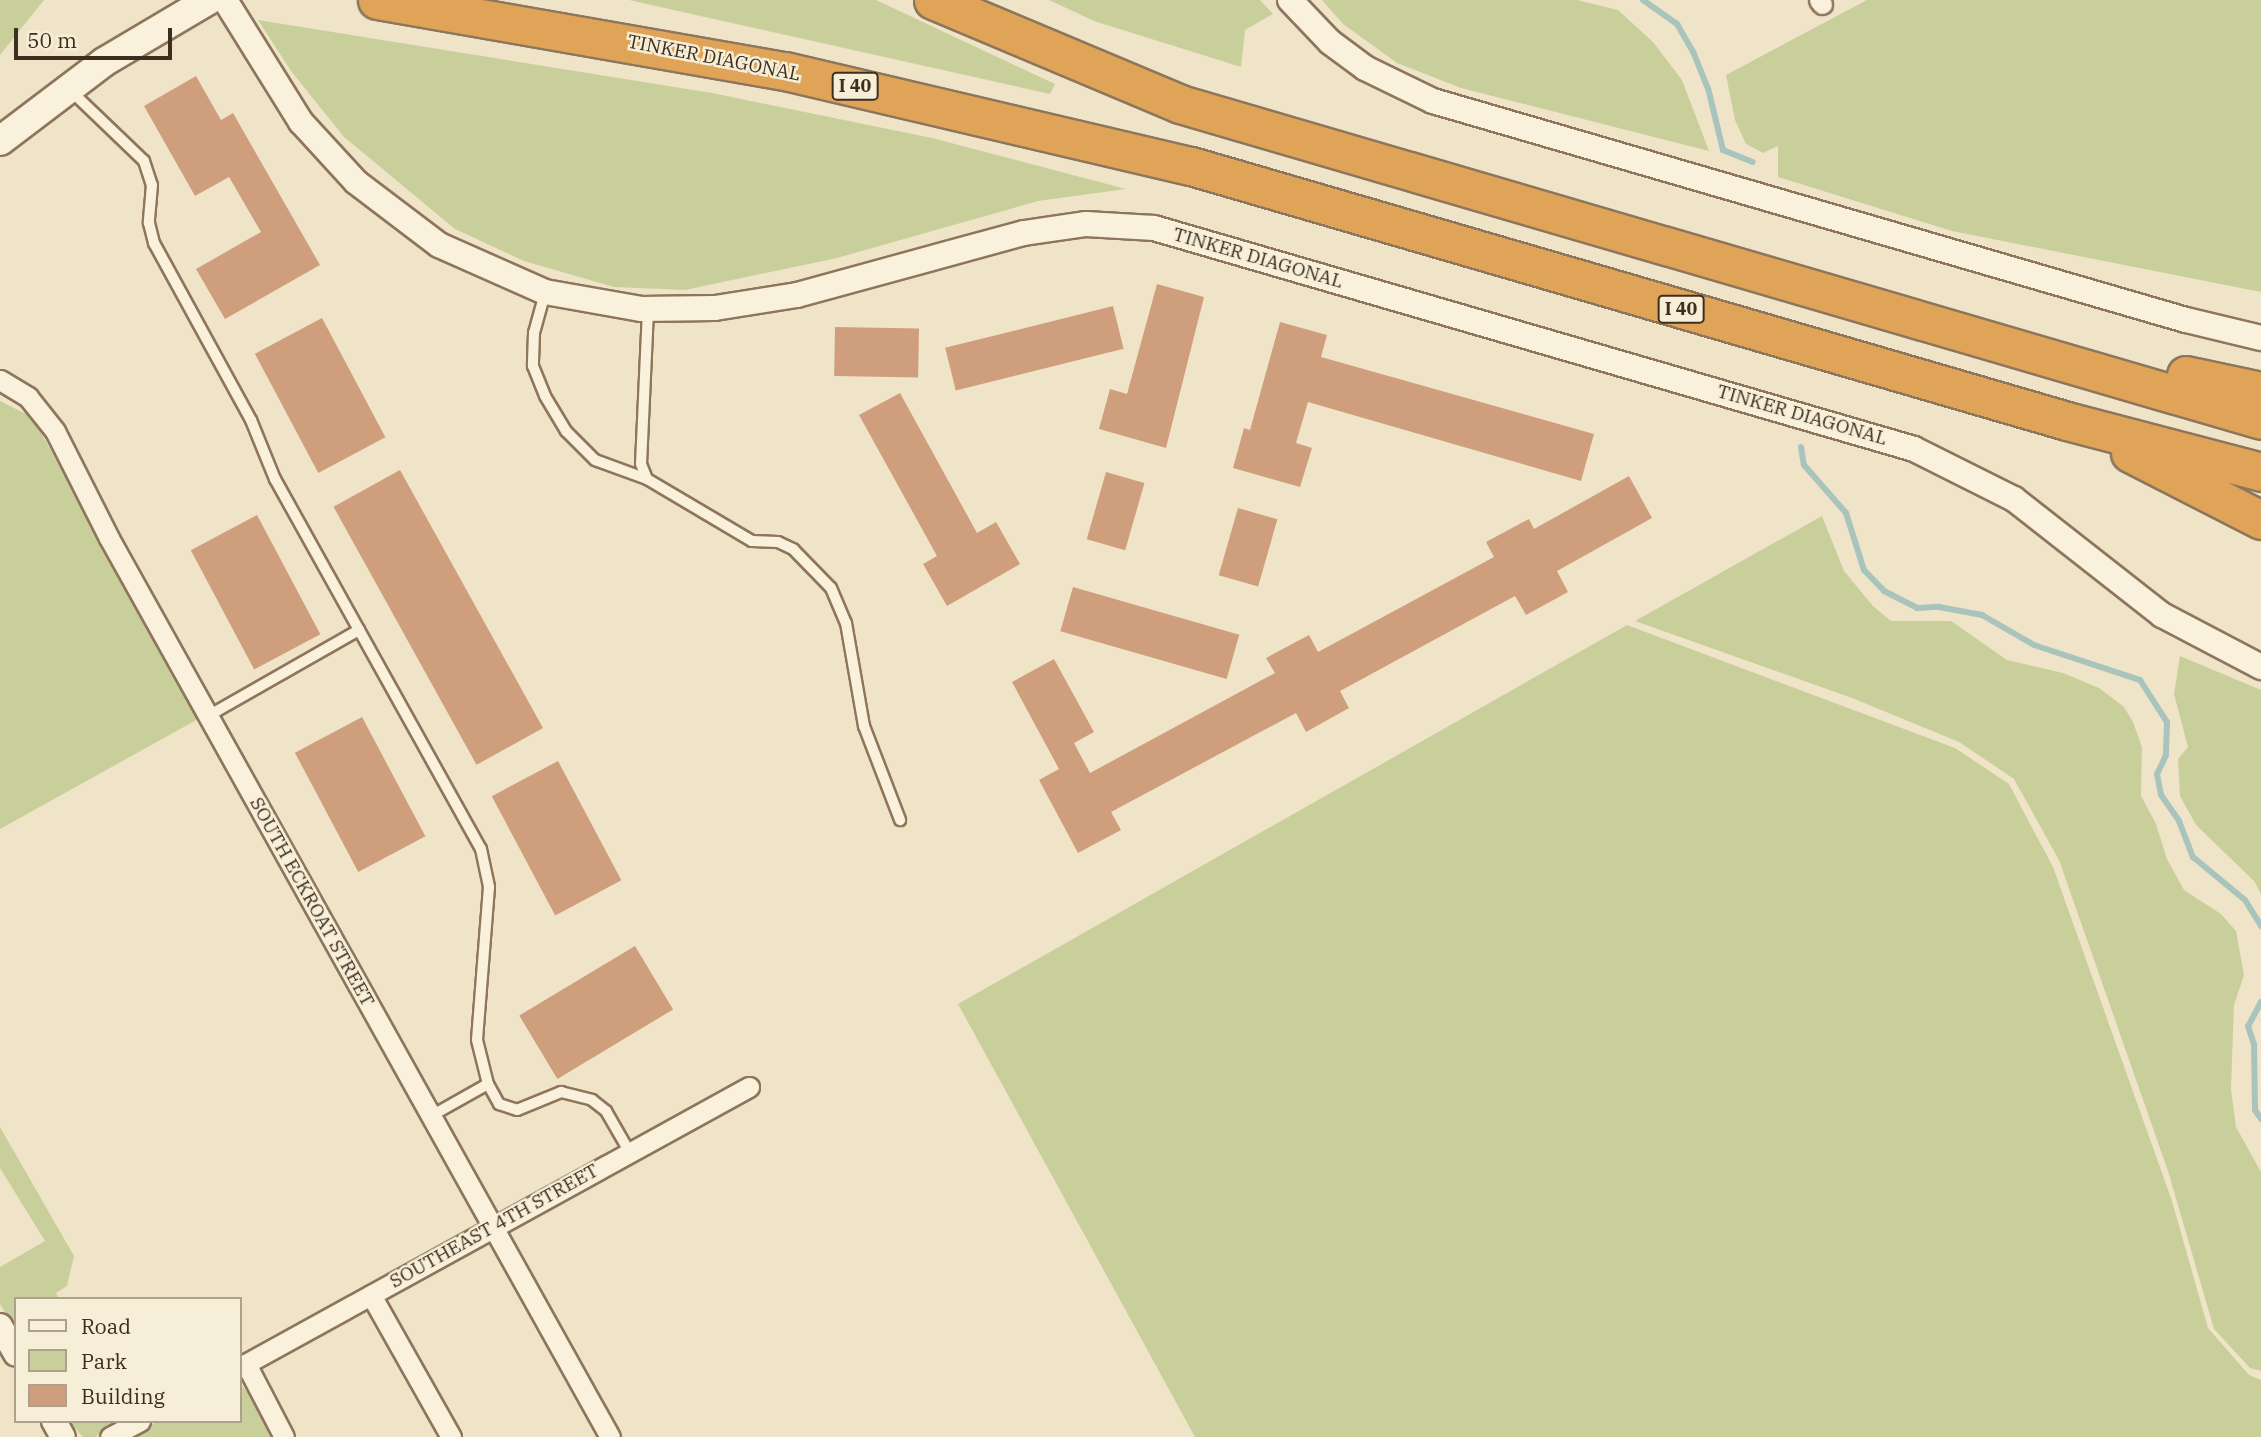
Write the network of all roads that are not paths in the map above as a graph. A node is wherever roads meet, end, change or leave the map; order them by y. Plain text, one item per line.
1 (209, 0) edge
2 (225, 0) edge
3 (933, 0) edge
4 (990, 0) edge
5 (1290, 0) edge
6 (393, 2) edge
7 (68, 88) junction
8 (1299, 135) junction
9 (0, 141) edge
10 (545, 292) junction
11 (1833, 296) junction
12 (648, 309) junction
13 (2261, 338) edge
14 (0, 380) edge
15 (2261, 391) edge
16 (2261, 420) edge
17 (2067, 421) junction
18 (2261, 472) edge
19 (647, 479) junction
20 (2261, 520) edge
21 (359, 630) junction
22 (2261, 667) edge
23 (208, 716) junction
24 (900, 820) dead end
25 (488, 1084) junction
26 (749, 1087) dead end
27 (432, 1116) junction
28 (629, 1151) junction
29 (492, 1225) junction
30 (371, 1295) junction
31 (0, 1326) edge
32 (14, 1350) edge
33 (243, 1366) edge
34 (136, 1423) edge
35 (110, 1437) edge
36 (284, 1437) edge
37 (451, 1437) edge
38 (610, 1437) edge

1 - 7 main road
2 - 10 street, TINKER DIAGONAL
3 - 8 highway
4 - 8 highway
5 - 13 street
6 - 17 highway, TINKER DIAGONAL / I 40
7 - 9 main road
7 - 21 lane
8 - 11 highway
10 - 12 street, TINKER DIAGONAL
10 - 19 lane
11 - 15 highway
11 - 16 highway
12 - 19 lane
12 - 22 street, TINKER DIAGONAL
14 - 23 street, SOUTH ECKROAT STREET
17 - 18 highway, TINKER DIAGONAL / I 40
17 - 20 highway
19 - 24 lane
21 - 23 lane
21 - 25 lane
23 - 27 street, SOUTH ECKROAT STREET
25 - 27 lane
25 - 28 lane
26 - 28 street, SOUTHEAST 4TH STREET
27 - 29 street, SOUTH ECKROAT STREET
28 - 29 street, SOUTHEAST 4TH STREET
29 - 30 street, SOUTHEAST 4TH STREET
29 - 38 street, SOUTH ECKROAT STREET
30 - 33 street, SOUTHEAST 4TH STREET
30 - 37 street
31 - 32 street
33 - 36 street
34 - 35 street

